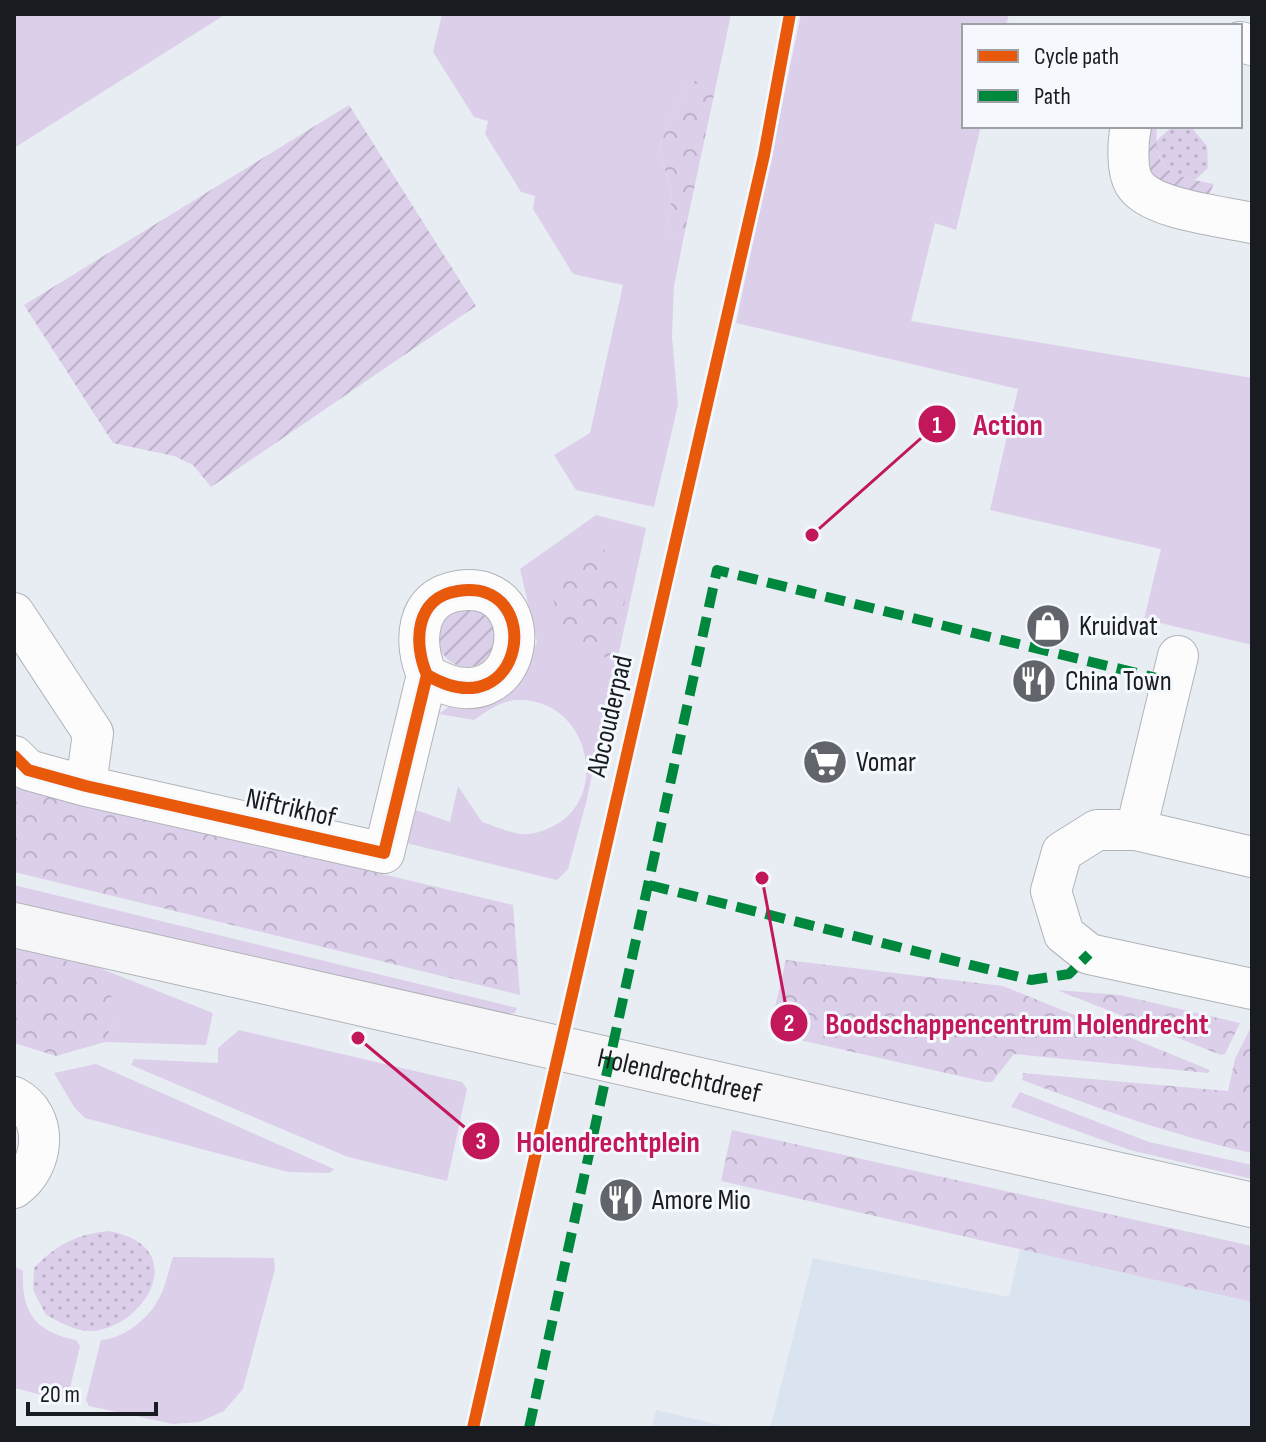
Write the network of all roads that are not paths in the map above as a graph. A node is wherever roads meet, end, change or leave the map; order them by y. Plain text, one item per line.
1 (1131, 128) edge
2 (1252, 223) edge
3 (14, 613) edge
4 (1178, 656) dead end
5 (427, 675) dead end
6 (14, 756) edge
7 (86, 786) junction
8 (1136, 830) junction
9 (1252, 857) edge
10 (14, 925) edge
11 (1252, 989) edge
12 (14, 1097) edge
13 (14, 1188) edge
14 (1252, 1205) edge

1 - 2 street
3 - 7 street
4 - 8 street
5 - 7 street, Niftrikhof
6 - 7 street, Niftrikhof
8 - 9 street
8 - 11 street
10 - 14 main road, Holendrechtdreef
12 - 13 street

